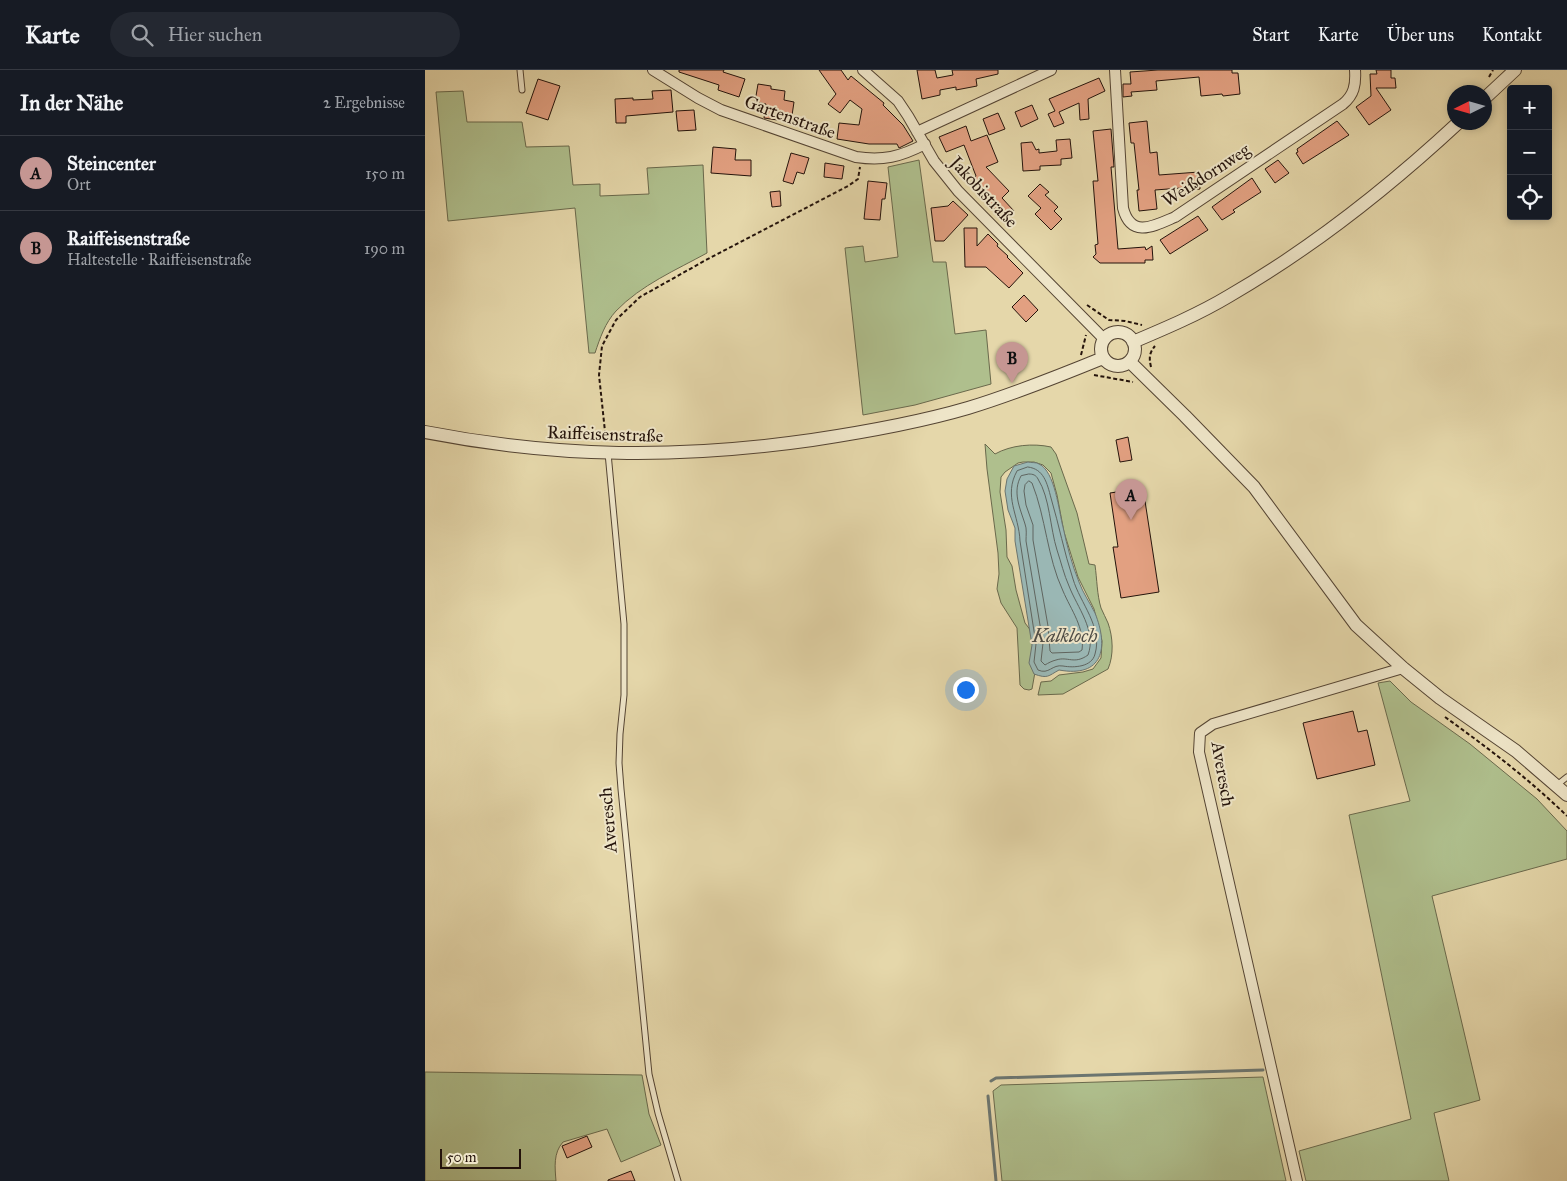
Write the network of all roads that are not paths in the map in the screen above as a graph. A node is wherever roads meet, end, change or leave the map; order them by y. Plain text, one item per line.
1 (520, 70) edge
2 (653, 70) edge
3 (863, 70) edge
4 (1051, 70) edge
5 (1115, 70) edge
6 (1355, 70) edge
7 (1515, 70) edge
8 (522, 90) dead end
9 (1492, 91) edge
10 (1450, 130) edge
11 (917, 132) junction
12 (925, 144) junction
13 (1104, 339) junction
14 (1133, 342) junction
15 (1103, 358) junction
16 (1130, 362) junction
17 (425, 432) edge
18 (608, 453) junction
19 (1397, 670) junction
20 (1562, 781) edge
21 (1567, 796) edge
22 (678, 1181) edge
23 (1297, 1181) edge

1 - 8 lane
2 - 12 street, Gartenstraße
3 - 11 street, Jakobistraße
4 - 11 street
5 - 6 street, Weißdornweg
7 - 9 street
10 - 14 street
11 - 12 street, Jakobistraße
12 - 13 street, Jakobistraße
13 - 14 street
13 - 15 street
14 - 16 street
15 - 16 street
15 - 18 street, Raiffeisenstraße
16 - 19 street
17 - 18 street, Raiffeisenstraße
18 - 22 lane, Averesch
19 - 20 street
19 - 23 street, Averesch
20 - 21 street

